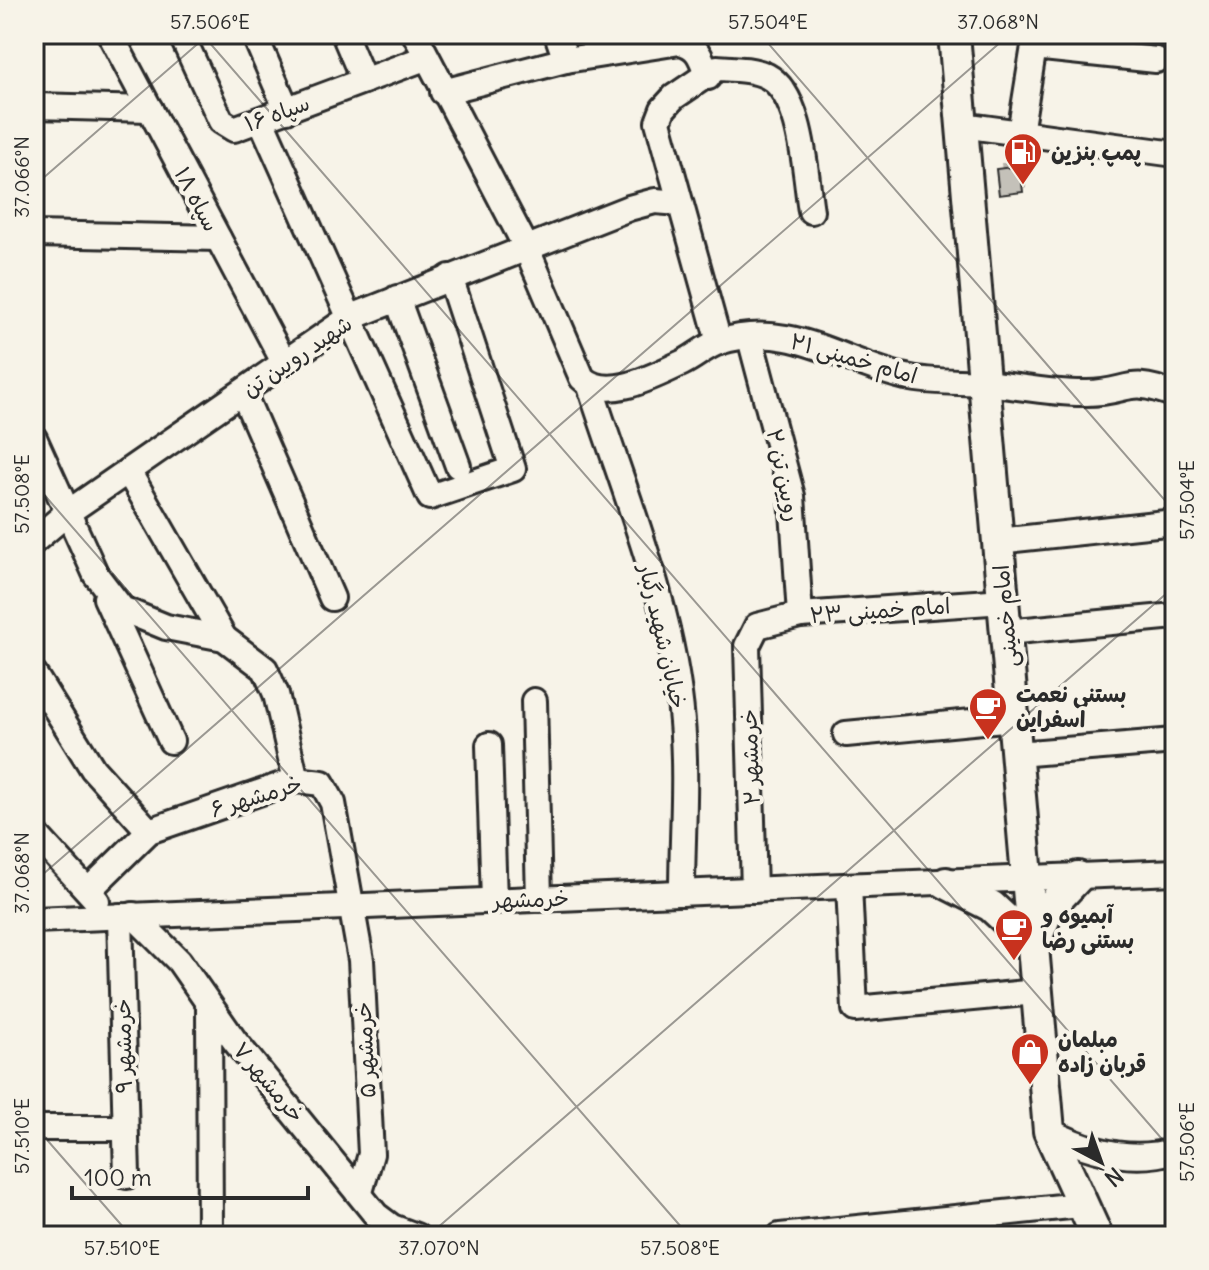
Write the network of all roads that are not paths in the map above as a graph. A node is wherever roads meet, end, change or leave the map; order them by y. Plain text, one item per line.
1 (110, 34) edge
2 (181, 34) edge
3 (254, 34) edge
4 (344, 34) edge
5 (415, 34) edge
6 (557, 34) edge
7 (954, 34) edge
8 (1035, 40) edge
9 (425, 58) junction
10 (566, 60) junction
11 (1156, 60) dead end
12 (708, 77) junction
13 (364, 81) junction
14 (443, 92) junction
15 (34, 106) edge
16 (150, 109) junction
17 (287, 110) junction
18 (261, 120) junction
19 (962, 125) junction
20 (1020, 133) junction
21 (1175, 154) edge
22 (680, 203) junction
23 (811, 211) dead end
24 (34, 234) edge
25 (218, 238) junction
26 (526, 247) junction
27 (450, 277) junction
28 (397, 298) junction
29 (349, 318) junction
30 (750, 338) junction
31 (719, 342) junction
32 (285, 364) junction
33 (985, 383) junction
34 (590, 386) junction
35 (243, 393) junction
36 (1175, 395) edge
37 (34, 438) edge
38 (458, 466) dead end
39 (128, 471) junction
40 (67, 513) junction
41 (1175, 522) edge
42 (34, 541) edge
43 (998, 541) junction
44 (96, 575) junction
45 (332, 598) dead end
46 (1004, 601) junction
47 (800, 615) junction
48 (1175, 616) edge
49 (757, 626) joint
50 (1006, 632) junction
51 (224, 638) junction
52 (34, 674) edge
53 (534, 701) dead end
54 (1014, 718) junction
55 (846, 734) dead end
56 (171, 741) dead end
57 (1175, 741) edge
58 (489, 745) dead end
59 (1017, 754) junction
60 (296, 780) junction
61 (149, 831) junction
62 (34, 832) edge
63 (1175, 872) edge
64 (1078, 877) junction
65 (1028, 879) junction
66 (946, 883) junction
67 (849, 886) junction
68 (89, 890) junction
69 (754, 890) junction
70 (682, 893) junction
71 (539, 899) junction
72 (494, 901) junction
73 (353, 906) junction
74 (120, 916) junction
75 (34, 920) edge
76 (1033, 945) junction
77 (1037, 992) junction
78 (209, 1008) junction
79 (34, 1128) edge
80 (125, 1128) junction
81 (1049, 1131) junction
82 (1175, 1150) edge
83 (127, 1176) dead end
84 (360, 1192) junction
85 (1080, 1205) junction
86 (994, 1225) edge
87 (210, 1236) edge
88 (416, 1236) edge
89 (782, 1236) edge
90 (1097, 1236) edge

1 - 16 street, سپاه ۱۸
2 - 18 street, سپاه ۱۶
3 - 17 street
4 - 13 street
5 - 9 street, خیابان شهید رگبار
6 - 10 street
7 - 19 main road, امام خمینی
8 - 11 street
8 - 20 street
9 - 13 street, سپاه ۱۶
9 - 14 street, خیابان شهید رگبار
10 - 12 street
10 - 14 street
12 - 22 street
12 - 23 street
13 - 17 street, سپاه ۱۶
14 - 26 street, خیابان شهید رگبار
15 - 16 street
16 - 25 street, سپاه ۱۸
17 - 18 street, سپاه ۱۶
18 - 29 street
19 - 20 street
19 - 33 main road, امام خمینی
20 - 21 street
22 - 26 street, شهید رویین تن
22 - 31 street
24 - 25 street
25 - 32 street, سپاه ۱۸
26 - 27 street, شهید رویین تن
26 - 34 street, خیابان شهید رگبار
27 - 28 street, شهید رویین تن
27 - 29 street
28 - 29 street, شهید رویین تن
28 - 38 street
29 - 32 street, شهید رویین تن
30 - 31 street, امام خمینی ۲۱
30 - 33 street, امام خمینی ۲۱
30 - 47 street, رویین تن ۲
31 - 34 street, امام خمینی ۲۱
32 - 35 street, شهید رویین تن
33 - 36 street, امام خمینی ۲۱
33 - 43 main road, امام خمینی
34 - 70 street, خیابان شهید رگبار
35 - 39 street, شهید رویین تن
35 - 45 street
37 - 40 street
39 - 40 street, شهید رویین تن
39 - 51 street
40 - 42 street, شهید رویین تن
40 - 44 street
41 - 43 street
43 - 46 main road, امام خمینی
44 - 51 street
44 - 56 street
46 - 47 street, امام خمینی ۲۳
46 - 50 main road, امام خمینی
47 - 49 street, امام خمینی ۲۳
48 - 50 street
49 - 69 street, خرمشهر ۲
50 - 54 main road, امام خمینی
51 - 60 street
52 - 61 street
53 - 71 street
54 - 55 street
54 - 59 main road, امام خمینی
57 - 59 street
58 - 72 street
59 - 65 main road, امام خمینی
60 - 61 street, خرمشهر ۶
60 - 73 street, خرمشهر ۶
61 - 68 street, خرمشهر ۶
62 - 68 street, خرمشهر ۷
63 - 64 street, خرمشهر
64 - 65 street, خرمشهر
64 - 76 main road
65 - 66 street, خرمشهر
65 - 76 main road, امام خمینی
66 - 67 street, خرمشهر
66 - 76 main road
67 - 69 street, خرمشهر
67 - 77 street
68 - 74 street, خرمشهر ۷
69 - 70 street, خرمشهر
70 - 71 street, خرمشهر
71 - 72 street, خرمشهر
72 - 73 street, خرمشهر
73 - 74 street, خرمشهر
73 - 84 street, خرمشهر ۵
74 - 75 street, خرمشهر
74 - 78 street, خرمشهر ۷
74 - 80 street, خرمشهر ۹
76 - 77 main road, امام خمینی
77 - 81 main road, امام خمینی
78 - 84 street, خرمشهر ۷
78 - 87 street
79 - 80 street
80 - 83 street, خرمشهر ۹
81 - 82 street
81 - 85 main road, امام خمینی
84 - 88 street, خرمشهر ۷
85 - 86 street
85 - 90 main road, امام خمینی
86 - 89 street

